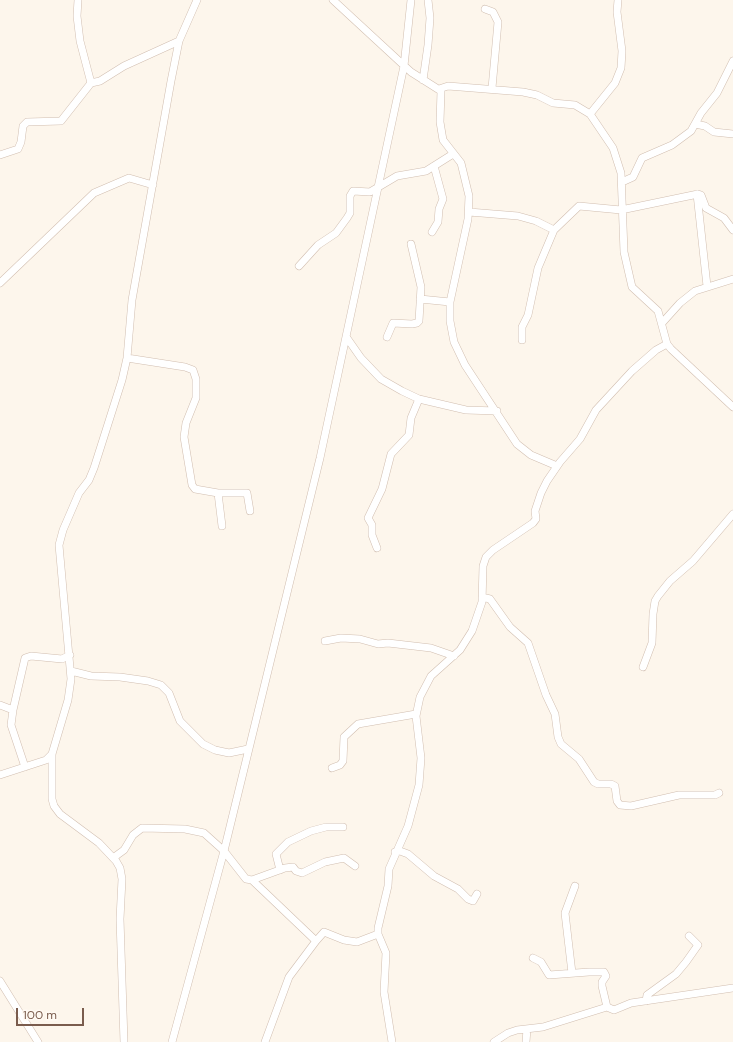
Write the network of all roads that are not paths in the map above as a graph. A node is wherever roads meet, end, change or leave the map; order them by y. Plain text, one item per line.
1 (78, 0) edge
2 (197, 0) edge
3 (333, 0) edge
4 (411, 0) edge
5 (428, 0) edge
6 (618, 0) edge
7 (485, 9) dead end
8 (179, 41) junction
9 (733, 61) edge
10 (404, 66) junction
11 (423, 80) junction
12 (91, 83) junction
13 (492, 88) junction
14 (439, 89) junction
15 (590, 114) junction
16 (695, 124) junction
17 (733, 134) edge
18 (453, 154) junction
19 (0, 155) edge
20 (434, 166) junction
21 (622, 182) junction
22 (153, 185) junction
23 (378, 187) junction
24 (697, 194) junction
25 (621, 210) junction
26 (469, 212) junction
27 (554, 230) junction
28 (733, 230) edge
29 (432, 232) dead end
30 (411, 244) dead end
31 (299, 266) dead end
32 (733, 279) edge
33 (0, 283) edge
34 (707, 286) junction
35 (420, 299) junction
36 (450, 302) junction
37 (662, 323) junction
38 (387, 337) dead end
39 (347, 338) junction
40 (522, 340) dead end
41 (667, 344) junction
42 (127, 358) junction
43 (419, 399) junction
44 (733, 407) edge
45 (497, 411) junction
46 (557, 466) junction
47 (218, 493) junction
48 (250, 511) dead end
49 (733, 514) edge
50 (222, 526) dead end
51 (377, 548) dead end
52 (482, 598) junction
53 (325, 642) dead end
54 (70, 654) junction
55 (454, 656) junction
56 (643, 667) dead end
57 (71, 671) junction
58 (0, 705) edge
59 (13, 710) junction
60 (416, 714) junction
61 (248, 749) junction
62 (52, 754) junction
63 (25, 767) junction
64 (332, 768) dead end
65 (0, 775) edge
66 (719, 793) dead end
67 (343, 827) dead end
68 (224, 851) junction
69 (395, 852) junction
70 (113, 858) junction
71 (355, 866) dead end
72 (280, 870) junction
73 (252, 880) junction
74 (575, 886) dead end
75 (477, 894) dead end
76 (378, 934) junction
77 (689, 936) dead end
78 (316, 941) junction
79 (533, 958) dead end
80 (572, 973) junction
81 (0, 981) edge
82 (733, 988) edge
83 (646, 1001) junction
84 (607, 1006) junction
85 (524, 1029) junction
86 (38, 1042) edge
87 (124, 1042) edge
88 (172, 1042) edge
89 (265, 1042) edge
90 (392, 1042) edge
91 (494, 1042) edge
92 (526, 1042) edge

1 - 12 street
2 - 8 street
3 - 10 street
4 - 10 street
5 - 11 street
6 - 15 street
7 - 13 street
8 - 12 street
8 - 22 street
9 - 16 street
10 - 11 street
10 - 23 street
11 - 14 street
12 - 19 street
13 - 14 street
13 - 15 street
14 - 18 street
15 - 21 street
16 - 17 street
16 - 21 street
18 - 20 street
18 - 26 street
20 - 23 street
20 - 29 street
21 - 25 street
22 - 33 street
22 - 42 street
23 - 31 street
23 - 39 street
24 - 25 street
24 - 28 street
24 - 34 street
25 - 27 street
25 - 37 street
26 - 27 street
26 - 36 street
27 - 40 street
30 - 35 street
32 - 34 street
34 - 37 street
35 - 36 street
35 - 38 street
36 - 45 street
37 - 41 street
39 - 43 street
39 - 61 street
41 - 44 street
41 - 46 street
42 - 47 street
42 - 54 street
43 - 45 street
43 - 51 street
45 - 46 street
46 - 52 street
47 - 48 street
47 - 50 street
49 - 56 street
52 - 55 street
52 - 66 street
53 - 55 street
54 - 57 street
54 - 59 street
55 - 60 street
57 - 61 street
57 - 62 street
58 - 59 street
59 - 63 street
60 - 64 street
60 - 69 street
61 - 68 street
62 - 63 street
62 - 70 street
63 - 65 street
67 - 72 street
68 - 70 street
68 - 73 street
68 - 88 street
69 - 75 street
69 - 76 street
70 - 87 street
71 - 72 street
72 - 73 street
73 - 78 street
74 - 80 street
76 - 78 street
76 - 90 street
77 - 83 street
78 - 89 street
79 - 80 street
80 - 84 street
81 - 86 street
82 - 83 street
83 - 84 street
84 - 85 street
85 - 91 street
85 - 92 street

